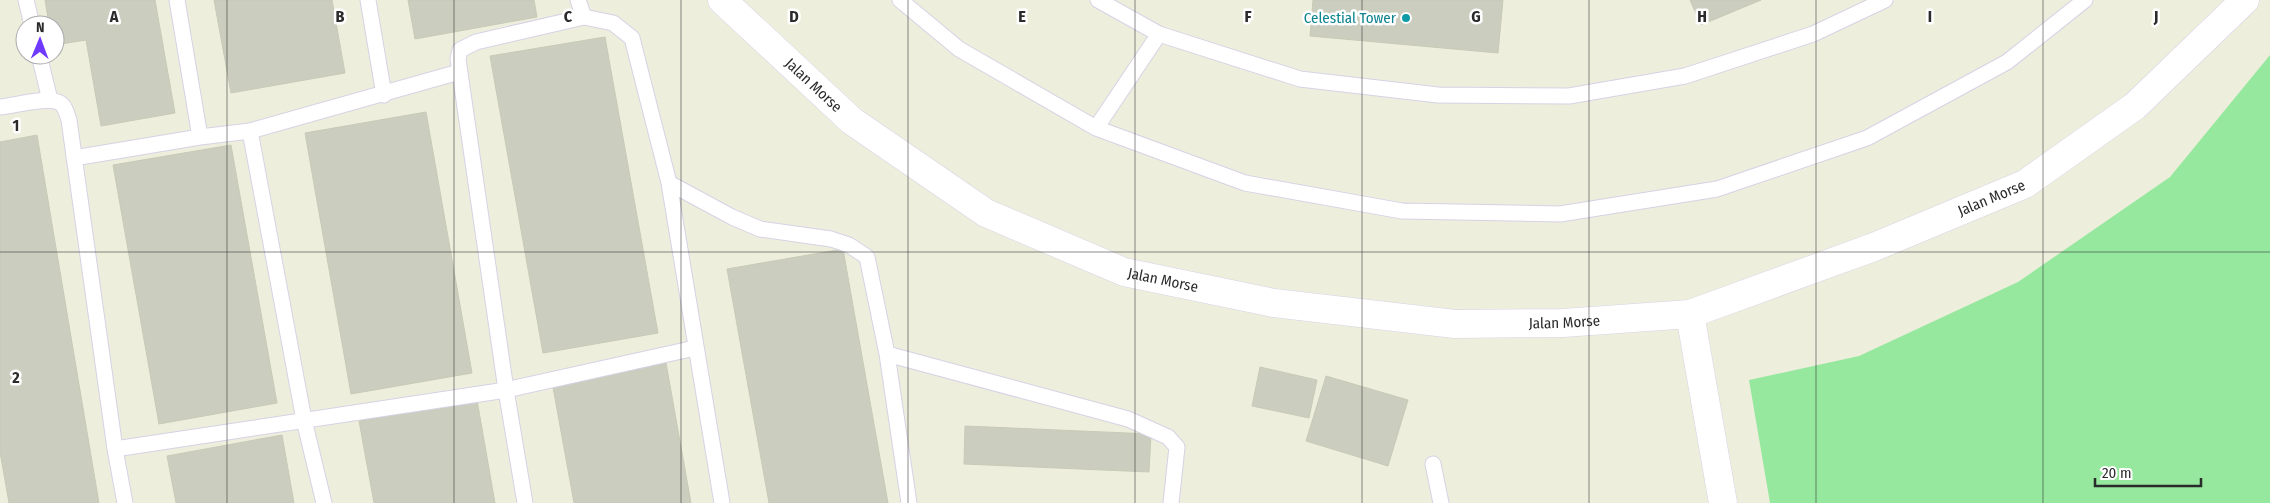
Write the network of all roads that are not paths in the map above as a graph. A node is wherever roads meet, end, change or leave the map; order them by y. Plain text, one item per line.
1 (26, 0) edge
2 (177, 0) edge
3 (368, 0) edge
4 (578, 0) edge
5 (722, 0) edge
6 (900, 0) edge
7 (1098, 0) edge
8 (1885, 0) edge
9 (2085, 0) edge
10 (2245, 0) edge
11 (30, 15) edge
12 (584, 17) junction
13 (1159, 34) junction
14 (41, 65) edge
15 (459, 72) junction
16 (384, 95) junction
17 (50, 100) junction
18 (0, 108) edge
19 (1096, 128) junction
20 (250, 131) junction
21 (200, 137) junction
22 (74, 158) junction
23 (669, 183) junction
24 (1690, 314) junction
25 (695, 348) junction
26 (887, 354) junction
27 (506, 390) junction
28 (304, 420) junction
29 (115, 449) junction
30 (1433, 464) dead end
31 (125, 503) edge
32 (324, 503) edge
33 (525, 503) edge
34 (722, 503) edge
35 (909, 503) edge
36 (1171, 503) edge
37 (1441, 503) edge
38 (1723, 503) edge

1 - 11 lane
2 - 21 lane
3 - 16 lane
4 - 12 lane
5 - 24 street, Jalan Morse
6 - 19 lane
7 - 13 lane
8 - 13 lane
9 - 19 lane
10 - 24 street, Jalan Morse
12 - 15 lane
12 - 23 lane
13 - 19 lane
14 - 17 lane
15 - 16 lane
15 - 27 lane
16 - 20 lane
17 - 18 lane
17 - 22 lane
20 - 21 lane
20 - 28 lane
21 - 22 lane
22 - 29 lane
23 - 25 lane
23 - 26 lane
24 - 38 street
25 - 27 lane
25 - 34 lane
26 - 35 lane
26 - 36 lane
27 - 28 lane
27 - 33 lane
28 - 29 lane
28 - 32 lane
29 - 31 lane
30 - 37 lane

